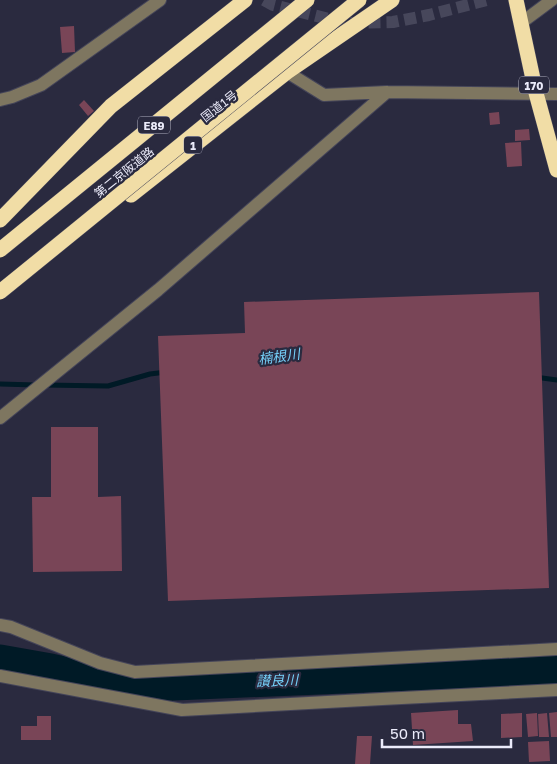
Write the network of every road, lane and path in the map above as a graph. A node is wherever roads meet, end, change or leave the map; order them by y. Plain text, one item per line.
1 (160, 0) edge
2 (245, 0) edge
3 (307, 0) edge
4 (359, 0) edge
5 (392, 0) edge
6 (516, 0) edge
7 (552, 0) edge
8 (521, 23) junction
9 (287, 72) junction
10 (387, 92) junction
11 (536, 93) junction
12 (557, 94) edge
13 (0, 100) edge
14 (557, 170) edge
15 (0, 220) edge
16 (0, 250) edge
17 (0, 292) edge
18 (0, 298) edge
19 (0, 418) edge
20 (0, 625) edge
21 (557, 649) edge
22 (0, 676) edge
23 (557, 690) edge

1 - 13 street
2 - 15 highway
3 - 16 highway, 第二京阪道路 / E89, bridge
4 - 17 highway, 第二京阪道路 / E89, bridge
5 - 9 highway, 国道1号 / 1
6 - 8 highway, 170
7 - 8 street
8 - 11 highway, 170
9 - 10 street
9 - 18 highway, 国道1号 / 1
10 - 11 street
10 - 19 street
11 - 12 street
11 - 14 highway, 170
20 - 21 street
22 - 23 street

